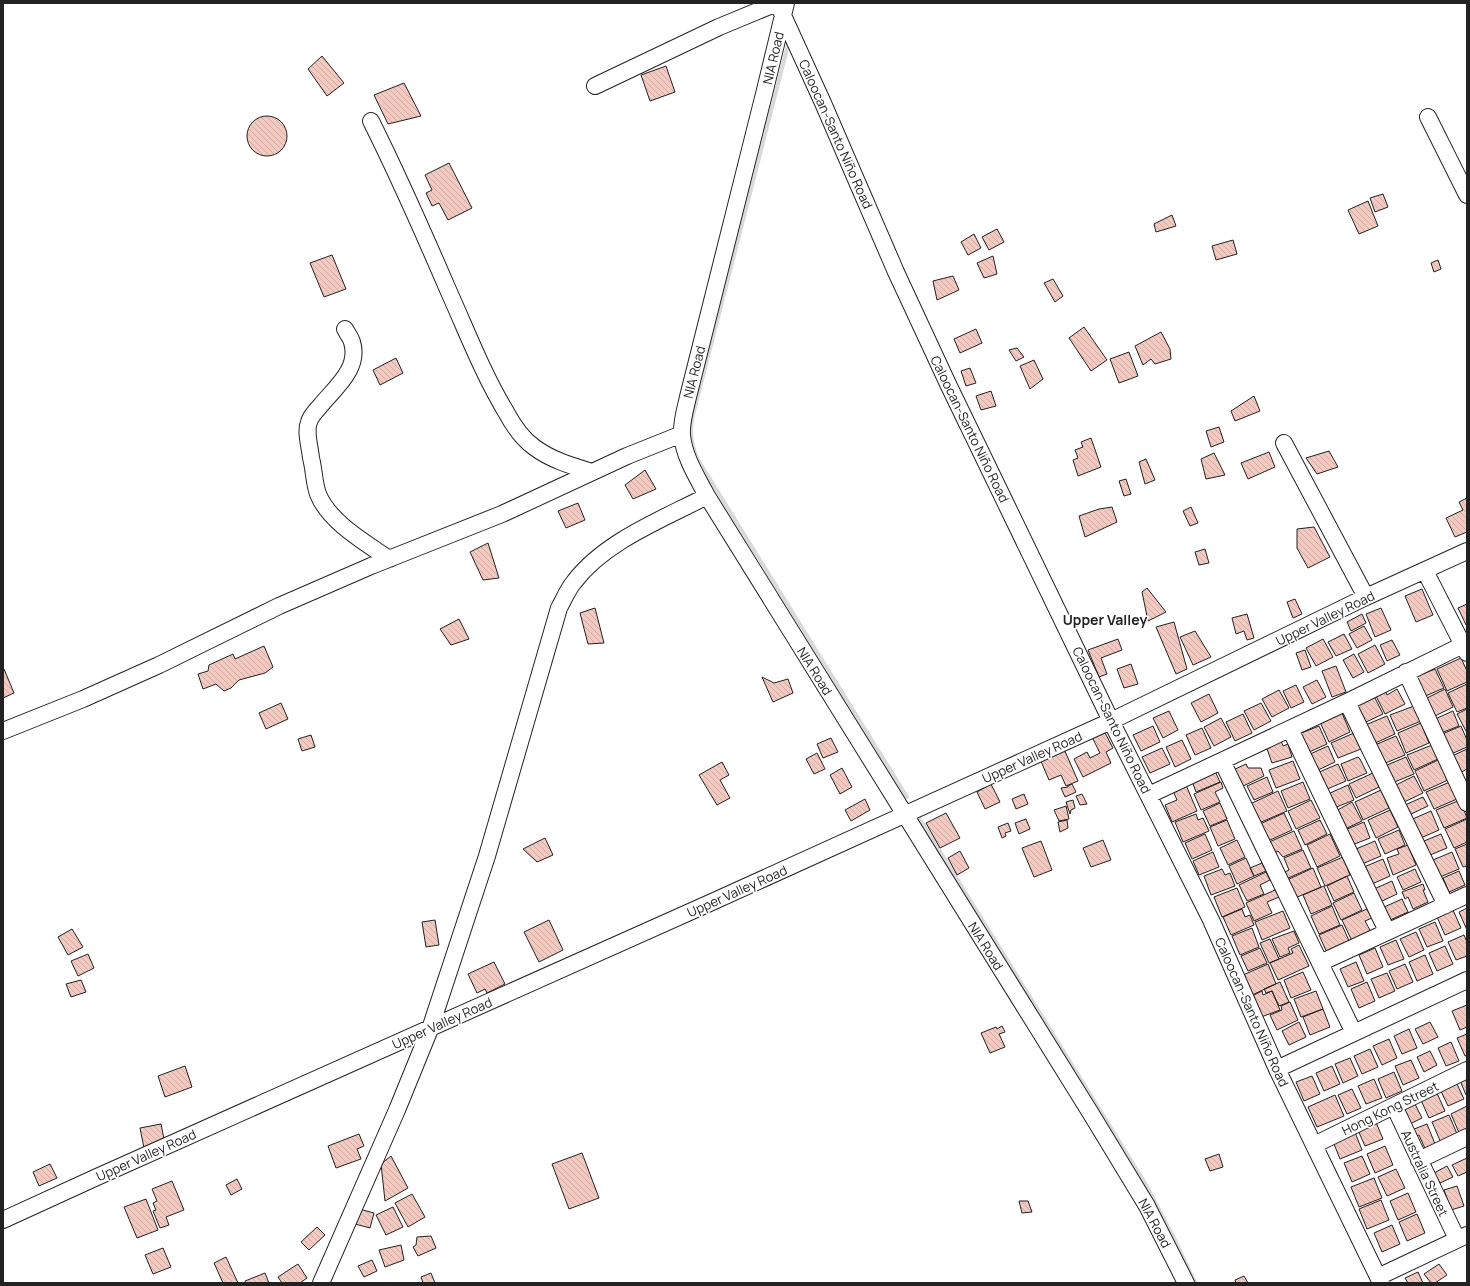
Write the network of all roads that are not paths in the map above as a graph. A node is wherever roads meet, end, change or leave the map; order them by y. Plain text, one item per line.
1 (781, 6) edge
2 (596, 86) dead end
3 (1428, 118) dead end
4 (371, 121) dead end
5 (1467, 195) edge
6 (345, 329) dead end
7 (682, 434) junction
8 (1284, 443) dead end
9 (592, 472) junction
10 (707, 496) junction
11 (1467, 551) edge
12 (389, 559) junction
13 (1425, 571) junction
14 (1366, 597) junction
15 (1466, 647) edge
16 (1406, 672) junction
17 (1347, 702) junction
18 (1112, 721) junction
19 (1290, 729) junction
20 (3, 731) edge
21 (1222, 761) junction
22 (1149, 795) junction
23 (1467, 803) edge
24 (905, 814) junction
25 (1467, 895) edge
26 (1446, 905) junction
27 (1387, 931) junction
28 (1320, 963) junction
29 (1467, 980) edge
30 (430, 1029) junction
31 (1354, 1033) junction
32 (1277, 1069) junction
33 (1467, 1070) edge
34 (1394, 1106) junction
35 (1467, 1137) edge
36 (1314, 1145) junction
37 (1419, 1160) junction
38 (3, 1220) edge
39 (1462, 1237) edge
40 (1380, 1280) edge
41 (321, 1283) edge
42 (1186, 1283) edge

1 - 2 street
1 - 7 street, NIA Road
1 - 18 street, Caloocan-Santo Niño Road
3 - 5 street
4 - 9 street
6 - 12 street
7 - 9 street
7 - 10 street, NIA Road
8 - 14 street
9 - 12 street
10 - 24 street, NIA Road
10 - 30 street
11 - 13 street, Upper Valley Road
12 - 20 street
13 - 14 street, Upper Valley Road
13 - 15 street
14 - 18 street, Upper Valley Road
15 - 16 street
16 - 17 street
16 - 23 street
17 - 19 street
17 - 26 street
18 - 22 street, Caloocan-Santo Niño Road
18 - 24 street, Upper Valley Road
19 - 21 street
19 - 27 street
21 - 22 street
21 - 28 street
22 - 32 street, Caloocan-Santo Niño Road
24 - 30 street, Upper Valley Road
24 - 42 street, NIA Road
25 - 26 street
26 - 27 street
27 - 28 street
28 - 31 street
29 - 31 street
30 - 38 street, Upper Valley Road
30 - 41 street
31 - 32 street
32 - 36 street, Caloocan-Santo Niño Road
33 - 34 street, Hong Kong Street
34 - 36 street, Hong Kong Street
34 - 37 street, Australia Street
35 - 37 street
36 - 40 street, Caloocan-Santo Niño Road
37 - 39 street, Australia Street
39 - 40 street

